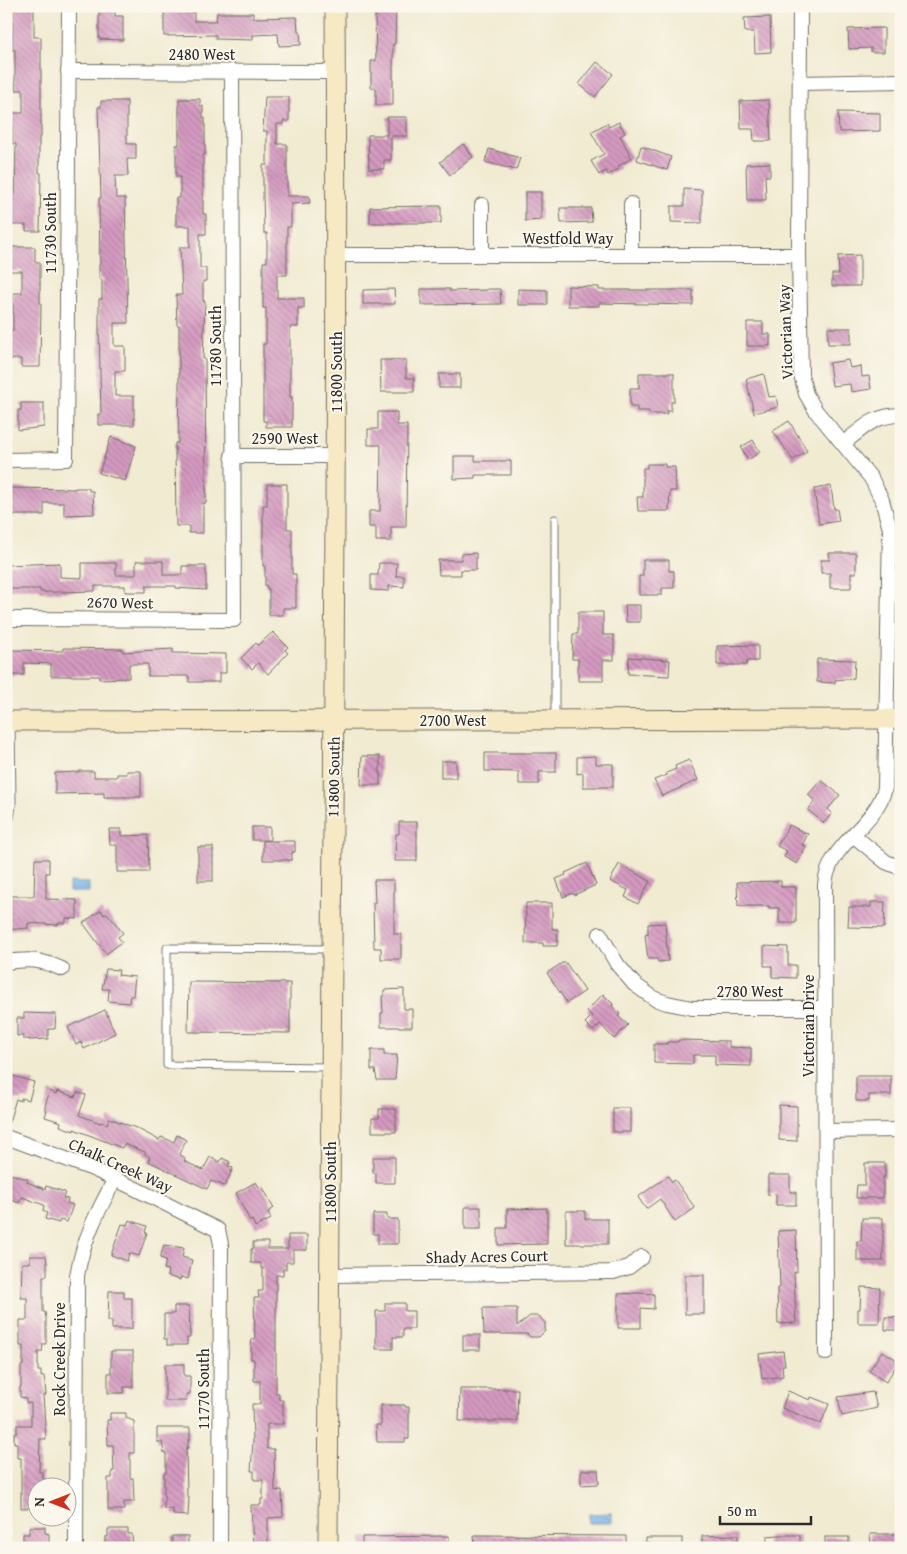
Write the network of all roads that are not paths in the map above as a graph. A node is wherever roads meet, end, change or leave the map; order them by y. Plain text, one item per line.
1 (68, 6) edge
2 (335, 6) edge
3 (800, 6) edge
4 (68, 71) junction
5 (232, 71) junction
6 (336, 72) junction
7 (901, 81) edge
8 (800, 83) junction
9 (631, 204) dead end
10 (482, 205) dead end
11 (336, 254) junction
12 (482, 254) junction
13 (631, 255) junction
14 (800, 256) junction
15 (901, 415) edge
16 (843, 444) junction
17 (232, 456) junction
18 (337, 456) junction
19 (6, 460) edge
20 (555, 519) dead end
21 (6, 619) edge
22 (234, 620) joint
23 (334, 719) junction
24 (893, 719) edge
25 (555, 720) junction
26 (9, 721) edge
27 (6, 824) edge
28 (853, 835) junction
29 (901, 868) edge
30 (600, 934) dead end
31 (332, 949) junction
32 (6, 962) edge
33 (62, 968) dead end
34 (825, 1008) junction
35 (331, 1067) junction
36 (901, 1130) edge
37 (826, 1131) junction
38 (6, 1138) edge
39 (115, 1179) junction
40 (218, 1230) joint
41 (642, 1257) dead end
42 (329, 1275) junction
43 (826, 1353) dead end
44 (76, 1548) edge
45 (220, 1548) edge
46 (328, 1548) edge

1 - 4 street, 11730 South
2 - 6 main road, 11800 South
3 - 8 street, Victorian Way
4 - 5 street, 2480 West
4 - 19 street, 11730 South
5 - 6 street, 2480 West
5 - 17 street, 11780 South
6 - 11 main road, 11800 South
7 - 8 street
8 - 14 street, Victorian Way
9 - 13 street
10 - 12 street
11 - 12 street, Westfold Way
11 - 18 main road, 11800 South
12 - 13 street, Westfold Way
13 - 14 street, Westfold Way
14 - 16 street, Victorian Way
15 - 16 street
16 - 24 street, Victorian Way
17 - 18 street, 2590 West
17 - 22 street, 11780 South
18 - 23 main road, 11800 South
20 - 25 lane
21 - 22 street, 2670 West
23 - 25 main road, 2700 West
23 - 26 main road, 2700 West
23 - 31 main road, 11800 South
24 - 25 main road, 2700 West
24 - 28 street, Victorian Drive
26 - 27 lane
28 - 29 street
28 - 34 street, Victorian Drive
30 - 34 street, 2780 West
31 - 35 main road, 11800 South
31 - 35 lane
32 - 33 street
34 - 37 street, Victorian Drive
35 - 42 main road, 11800 South
36 - 37 street
37 - 43 street, Victorian Drive
38 - 39 street, Chalk Creek Way
39 - 40 street, Chalk Creek Way
39 - 44 street, Rock Creek Drive
40 - 45 street, 11770 South
41 - 42 street, Shady Acres Court
42 - 46 main road, 11800 South

